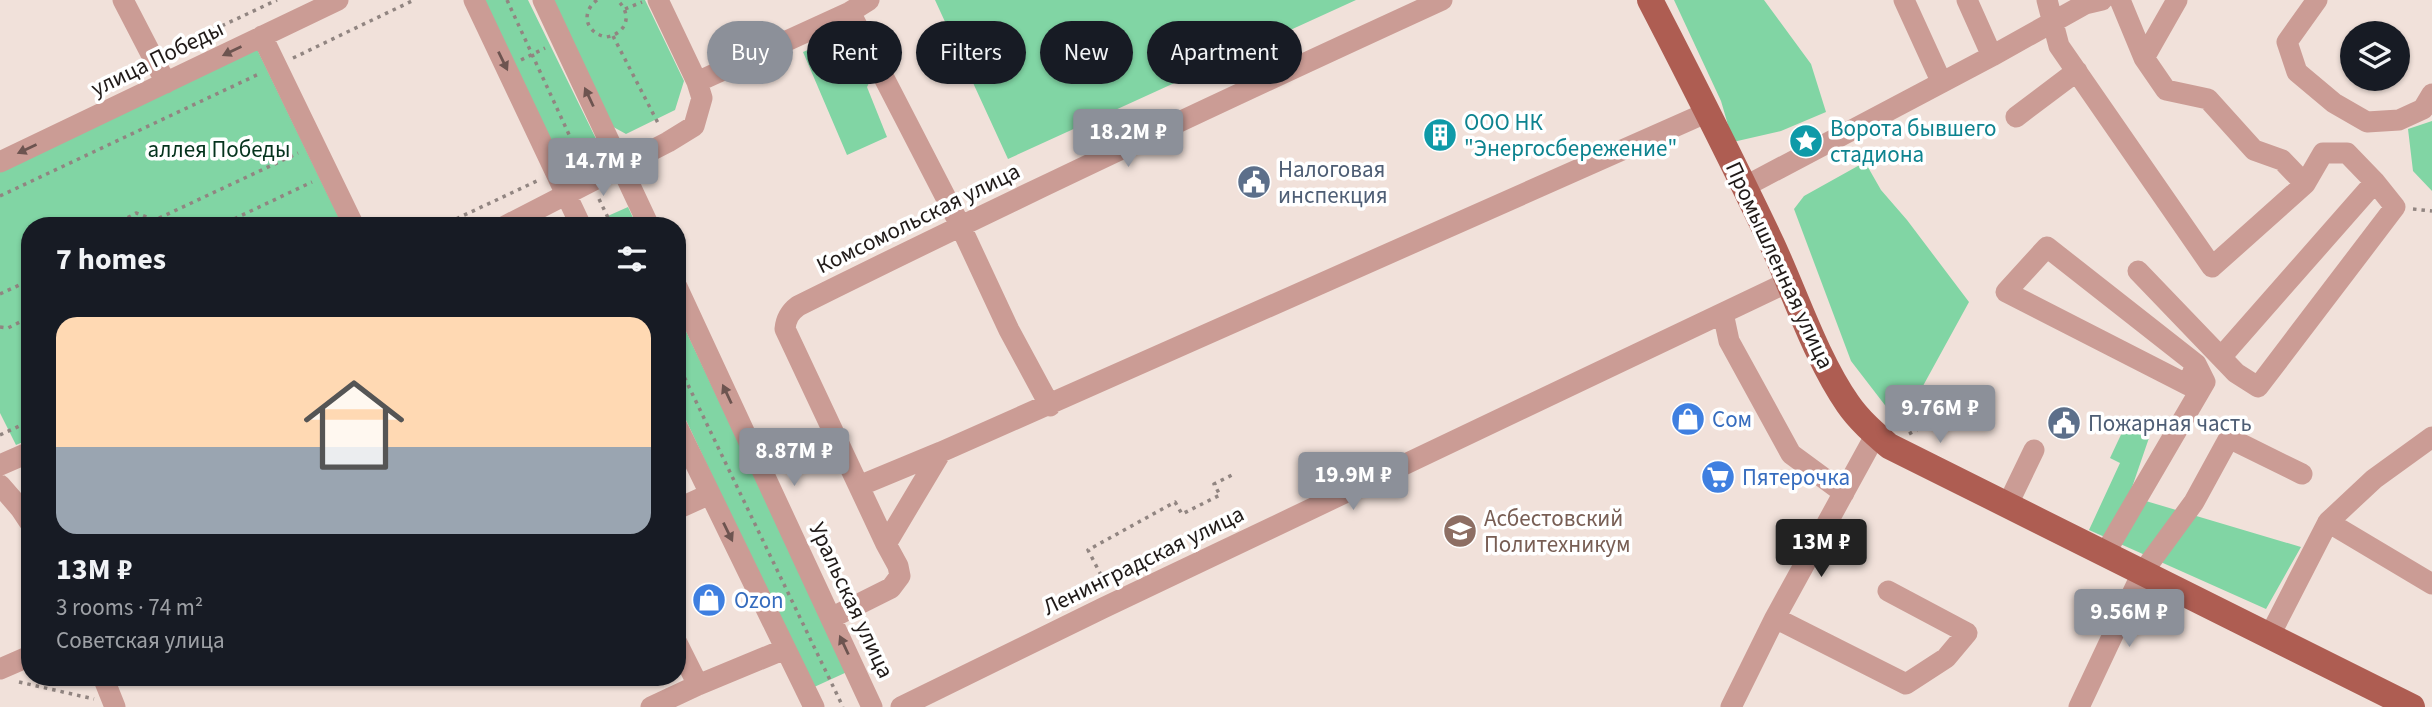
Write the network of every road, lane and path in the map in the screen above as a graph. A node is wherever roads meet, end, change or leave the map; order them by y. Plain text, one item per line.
1 (123, 0) edge
2 (277, 0) edge
3 (338, 0) edge
4 (414, 0) edge
5 (474, 0) edge
6 (507, 0) edge
7 (543, 0) edge
8 (597, 0) edge
9 (617, 0) edge
10 (646, 0) edge
11 (658, 0) edge
12 (869, 0) edge
13 (1442, 0) edge
14 (1650, 0) edge
15 (1904, 0) edge
16 (1967, 0) edge
17 (2047, 0) edge
18 (2102, 0) edge
19 (2120, 0) edge
20 (2177, 0) edge
21 (2317, 0) edge
22 (625, 9) junction
23 (850, 12) junction
24 (2052, 23) junction
25 (262, 36) junction
26 (613, 36) junction
27 (1992, 56) junction
28 (153, 58) junction
29 (2144, 58) junction
30 (277, 65) junction
31 (2077, 71) junction
32 (1941, 81) junction
33 (697, 82) junction
34 (166, 83) junction
35 (2432, 94) edge
36 (1709, 113) junction
37 (2016, 117) dead end
38 (668, 142) junction
39 (316, 144) junction
40 (0, 162) edge
41 (621, 166) junction
42 (330, 173) junction
43 (541, 179) dead end
44 (590, 181) junction
45 (2375, 182) junction
46 (2305, 184) junction
47 (1744, 187) junction
48 (566, 194) junction
49 (0, 197) edge
50 (129, 217) edge
51 (147, 217) edge
52 (162, 217) edge
53 (238, 217) edge
54 (350, 217) edge
55 (460, 217) edge
56 (522, 217) edge
57 (577, 217) edge
58 (608, 217) edge
59 (645, 217) edge
60 (960, 225) junction
61 (2138, 271) dead end
62 (1788, 282) junction
63 (21, 284) edge
64 (0, 294) edge
65 (686, 306) edge
66 (1723, 313) junction
67 (21, 322) edge
68 (0, 327) edge
69 (2221, 356) junction
70 (2196, 364) junction
71 (686, 381) edge
72 (1968, 402) dead end
73 (1051, 406) junction
74 (21, 425) edge
75 (0, 435) edge
76 (2432, 437) edge
77 (1882, 440) junction
78 (686, 445) edge
79 (2034, 450) dead end
80 (941, 452) junction
81 (21, 456) edge
82 (0, 465) edge
83 (1234, 474) dead end
84 (2302, 474) dead end
85 (0, 485) edge
86 (859, 486) junction
87 (710, 494) junction
88 (1844, 494) junction
89 (686, 505) edge
90 (2007, 506) junction
91 (21, 510) edge
92 (2328, 522) junction
93 (886, 544) junction
94 (2104, 555) junction
95 (2142, 573) junction
96 (1101, 575) dead end
97 (2432, 584) edge
98 (1888, 591) dead end
99 (831, 618) junction
100 (1775, 618) junction
101 (2269, 637) junction
102 (785, 649) junction
103 (686, 661) edge
104 (21, 663) edge
105 (6, 675) edge
106 (698, 685) junction
107 (46, 686) edge
108 (107, 686) edge
109 (114, 705) edge
110 (651, 707) edge
111 (814, 707) edge
112 (843, 707) edge
113 (872, 707) edge
114 (901, 707) edge
115 (1731, 707) edge
116 (2079, 707) edge
117 (2412, 707) edge

1 - 28 street
2 - 28 path
3 - 25 street, улица Победы
4 - 30 path
5 -> 48 street
6 - 44 path
41 -> 7 street
8 - 26 path
9 - 22 path
10 - 22 path
11 - 33 street
12 - 23 street
13 - 60 street, Комсомольская улица
14 - 36 main road, Промышленная улица
15 - 32 street
16 - 27 street
17 - 24 street
18 - 24 street
19 - 29 street
20 - 29 street
21 - 35 street
22 - 26 path
23 - 33 street
23 - 60 street
24 - 27 street
24 - 31 street
25 - 30 street
25 -> 34 street, улица Победы
26 - 38 path
27 - 32 street
28 - 34 street
29 - 46 street
30 - 39 street
30 - 49 path
31 - 37 street
31 - 46 street
32 - 47 street
33 - 38 street
34 -> 40 street, улица Победы
36 - 47 main road, Промышленная улица
36 - 73 street
38 - 41 street
39 - 42 street
39 - 52 path
41 - 44 street
41 - 59 street
42 - 53 path
42 - 54 street
43 - 55 path
44 - 48 street
44 - 58 path
45 - 46 street
45 - 69 street
45 - 69 street
47 - 62 main road, Промышленная улица
48 - 56 street
48 - 57 street
50 - 51 path
60 - 73 street
60 - 86 street, Комсомольская улица
61 - 69 street
62 - 66 street, Ленинградская улица
62 - 77 main road, Промышленная улица
63 - 64 path
99 -> 65 street, Уральская улица
66 - 88 street
66 - 114 street, Ленинградская улица
67 - 68 path
70 - 70 street
70 - 94 street
71 - 112 path
72 - 77 path
73 - 80 street
74 - 75 path
76 - 92 street
77 - 88 street
77 - 90 main road, Промышленная улица
78 - 87 street
79 - 90 street
80 - 86 street
80 - 93 street
81 - 82 street
83 - 96 path
84 - 95 street
85 - 91 street
86 - 93 street
87 - 89 street
87 -> 102 street
88 - 100 street
90 - 94 main road, Промышленная улица
92 - 97 street
92 - 101 street
93 - 99 street
94 - 95 main road, Промышленная улица
95 - 101 main road, Промышленная улица
95 - 116 street
98 - 100 street
113 -> 99 street, Уральская улица
100 - 115 street
101 - 117 main road, Промышленная улица
102 - 106 street
102 - 111 street
103 - 106 street
104 - 105 street
106 - 110 street
107 - 109 path
108 - 109 street

